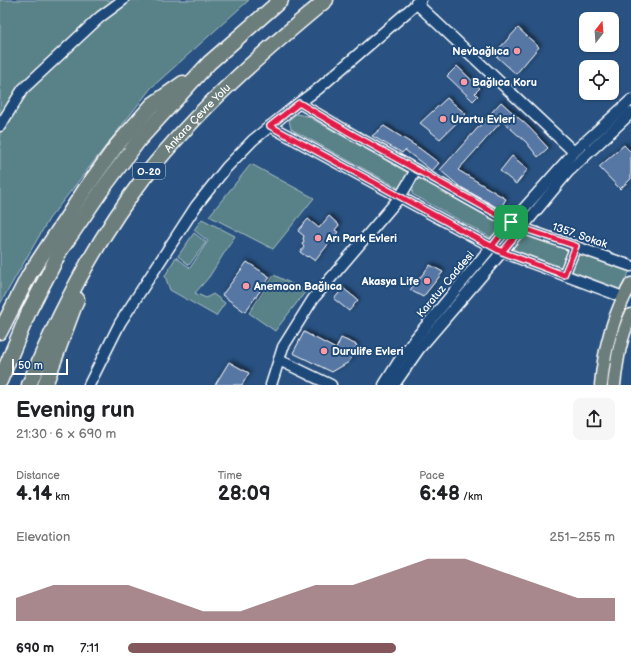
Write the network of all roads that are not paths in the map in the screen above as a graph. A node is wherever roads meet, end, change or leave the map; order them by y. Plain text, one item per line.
1 (123, 0) edge
2 (281, 0) edge
3 (326, 0) edge
4 (419, 2) edge
5 (209, 63) junction
6 (631, 100) edge
7 (299, 103) junction
8 (631, 113) edge
9 (0, 126) edge
10 (270, 126) junction
11 (574, 152) junction
12 (416, 170) junction
13 (400, 197) junction
14 (511, 222) junction
15 (522, 228) junction
16 (492, 246) junction
17 (576, 246) junction
18 (502, 252) junction
19 (93, 253) junction
20 (631, 266) edge
21 (564, 275) junction
22 (631, 284) edge
23 (623, 297) junction
24 (630, 321) edge
25 (0, 332) edge
26 (279, 360) junction
27 (0, 381) edge
28 (29, 385) edge
29 (45, 385) edge
30 (89, 385) edge
31 (271, 385) edge
32 (331, 385) edge
33 (384, 385) edge
34 (394, 385) edge
35 (601, 385) edge
36 (614, 385) edge

1 - 9 street
2 - 5 highway, O-20
3 - 19 highway, Ankara Çevre Yolu / O-20
4 - 7 street
4 - 11 street
5 - 25 highway
5 - 27 highway, O-20
6 - 11 street, Karatuz Caddesi
7 - 10 street
7 - 12 street
8 - 15 street, Karatuz Caddesi
10 - 13 street
10 - 30 street
11 - 14 street, Karatuz Caddesi
12 - 13 street
12 - 14 street
13 - 16 street
13 - 26 street
14 - 16 street, Karatuz Caddesi
15 - 17 street, 1357. Sokak
15 - 18 street, Karatuz Caddesi
16 - 18 street
16 - 33 street, Karatuz Caddesi
17 - 20 street, 1357. Sokak
17 - 21 street
18 - 21 street
18 - 34 street, Karatuz Caddesi
19 - 28 highway, Ankara Çevre Yolu / O-20
19 - 29 highway
21 - 23 street
22 - 23 main road
23 - 35 main road
24 - 36 main road
26 - 31 street
26 - 32 street

